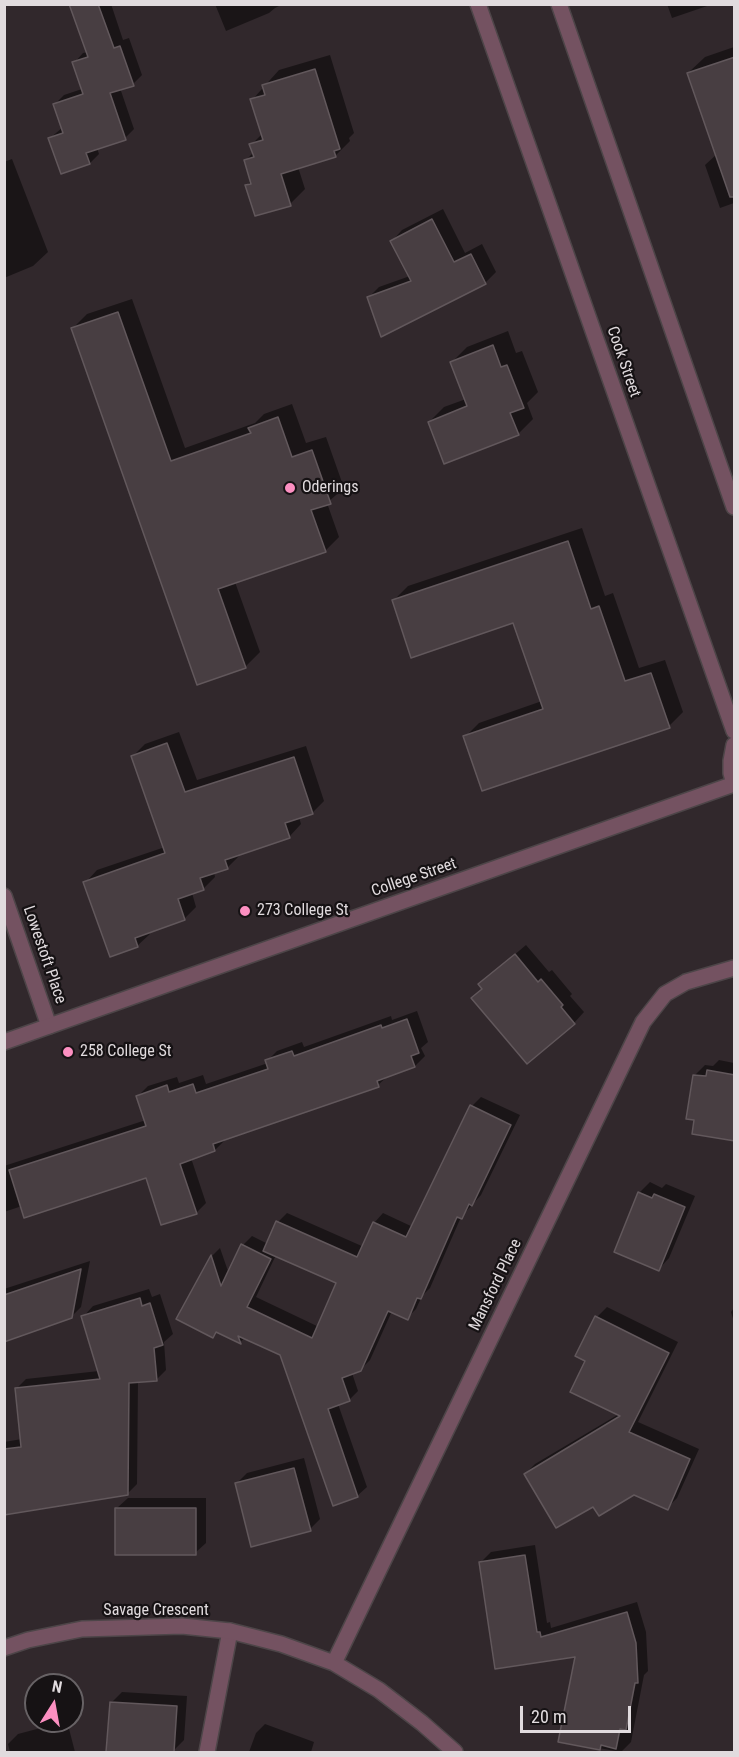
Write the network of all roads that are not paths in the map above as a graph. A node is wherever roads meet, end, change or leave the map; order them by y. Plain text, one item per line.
1 (478, 4) edge
2 (559, 4) edge
3 (735, 507) edge
4 (735, 731) edge
5 (735, 745) edge
6 (735, 784) edge
7 (4, 896) edge
8 (735, 968) edge
9 (49, 1026) junction
10 (4, 1042) edge
11 (230, 1631) junction
12 (4, 1648) edge
13 (334, 1663) junction
14 (207, 1752) edge
15 (455, 1752) edge

1 - 4 street, Cook Street
2 - 3 street
5 - 6 street
6 - 9 street, College Street
7 - 9 street, Lowestoft Place
8 - 13 street, Mansford Place
9 - 10 street, College Street
11 - 12 street, Savage Crescent
11 - 13 street, Savage Crescent
11 - 14 street
13 - 15 street, Savage Crescent

